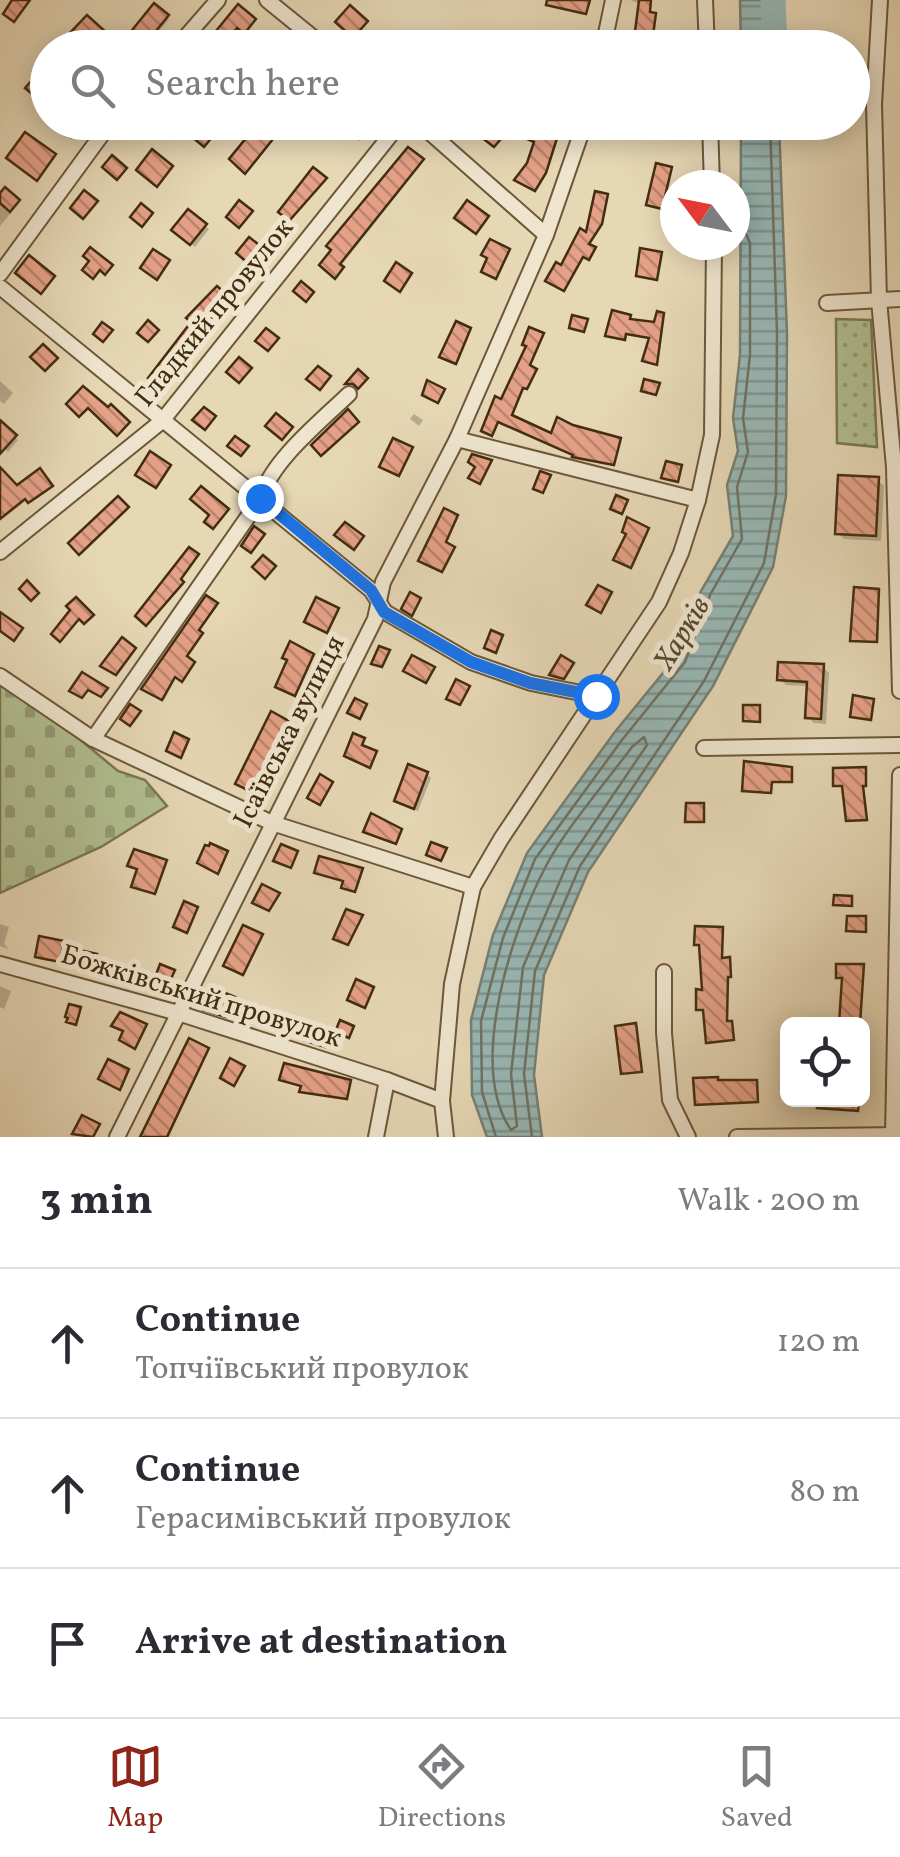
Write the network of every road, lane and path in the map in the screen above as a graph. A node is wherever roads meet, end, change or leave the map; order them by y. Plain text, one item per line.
1 (218, 0) edge
2 (266, 0) edge
3 (613, 0) edge
4 (705, 0) edge
5 (880, 0) edge
6 (192, 30) edge
7 (304, 30) edge
8 (607, 30) edge
9 (706, 30) edge
10 (97, 140) edge
11 (387, 140) edge
12 (438, 140) edge
13 (578, 140) edge
14 (711, 140) edge
15 (712, 170) edge
16 (546, 235) junction
17 (714, 260) edge
18 (0, 274) edge
19 (0, 287) edge
20 (900, 299) edge
21 (879, 300) junction
22 (827, 302) dead end
23 (349, 394) dead end
24 (162, 421) junction
25 (457, 439) junction
26 (260, 498) junction
27 (698, 500) junction
28 (0, 552) edge
29 (379, 601) junction
30 (0, 676) edge
31 (900, 691) edge
32 (596, 696) junction
33 (92, 739) junction
34 (900, 745) edge
35 (704, 748) dead end
36 (900, 775) edge
37 (272, 824) junction
38 (474, 888) junction
39 (0, 964) edge
40 (664, 972) dead end
41 (178, 1013) junction
42 (387, 1080) junction
43 (442, 1101) junction
44 (896, 1135) edge
45 (118, 1137) edge
46 (376, 1137) edge
47 (446, 1137) edge
48 (688, 1137) edge
49 (737, 1137) edge

1 - 6 street
2 - 7 street
3 - 8 street
4 - 9 street
5 - 21 street
10 - 18 street
11 - 24 street, Гладкий провулок
12 - 16 street
13 - 16 street, Ісаївська вулиця
14 - 15 street
16 - 25 street, Ісаївська вулиця
17 - 27 street
19 - 24 street
20 - 21 street
21 - 22 street
21 - 31 street
23 - 26 street
24 - 26 street
24 - 28 street, Гладкий провулок
25 - 27 street
25 - 29 street, Ісаївська вулиця
26 - 29 street
26 - 33 street
27 - 32 street
29 - 32 street
29 - 37 street, Ісаївська вулиця
30 - 33 street
32 - 38 street
33 - 37 street
34 - 35 street
36 - 44 street
37 - 38 street
37 - 41 street, Ісаївська вулиця
38 - 43 street
39 - 41 street, Божківський провулок
40 - 48 street
41 - 42 street, Божківський провулок
41 - 45 street, Ісаївська вулиця
42 - 43 street, Божківський провулок
42 - 46 street
43 - 47 street
44 - 49 street

